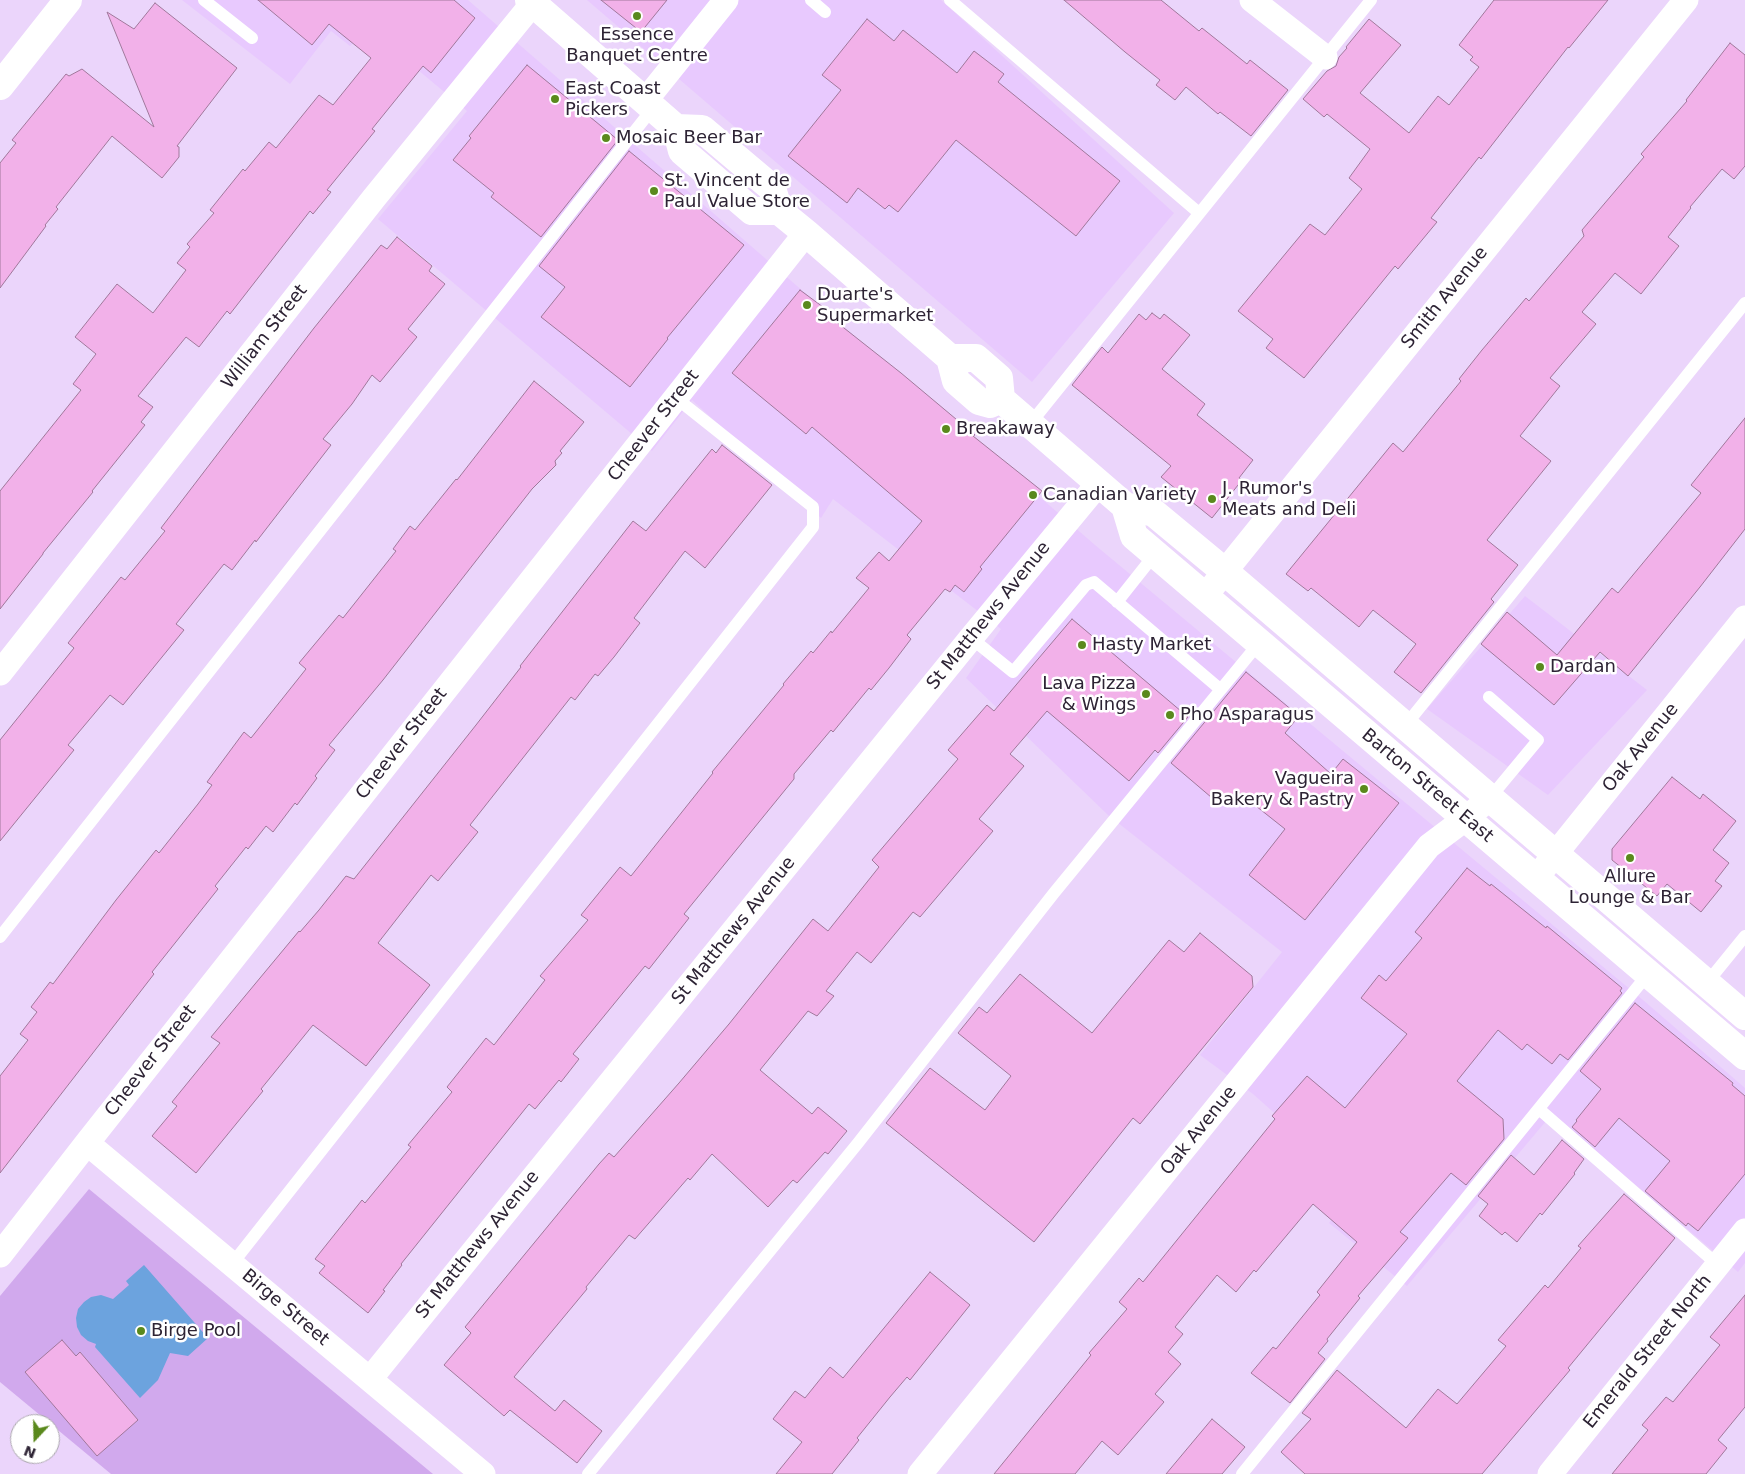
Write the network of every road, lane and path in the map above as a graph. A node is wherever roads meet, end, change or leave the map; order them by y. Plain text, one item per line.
1 (68, 0) edge
2 (204, 0) edge
3 (726, 0) edge
4 (811, 0) edge
5 (950, 0) edge
6 (1252, 0) edge
7 (1371, 0) edge
8 (1686, 0) edge
9 (531, 2) edge
10 (825, 12) dead end
11 (252, 38) dead end
12 (1325, 57) junction
13 (0, 86) edge
14 (649, 104) junction
15 (1199, 213) junction
16 (806, 233) junction
17 (1745, 303) edge
18 (676, 398) junction
19 (1030, 424) junction
20 (1099, 483) junction
21 (1125, 506) junction
22 (1155, 554) junction
23 (1224, 571) junction
24 (1205, 596) junction
25 (1117, 602) junction
26 (1745, 618) edge
27 (970, 638) junction
28 (1258, 643) junction
29 (0, 673) edge
30 (1220, 689) junction
31 (1489, 697) dead end
32 (1405, 726) junction
33 (1489, 799) junction
34 (1465, 819) junction
35 (1555, 855) junction
36 (1536, 878) junction
37 (1745, 936) edge
38 (0, 938) edge
39 (1648, 974) junction
40 (1706, 984) junction
41 (1745, 1016) edge
42 (1745, 1056) edge
43 (1539, 1109) junction
44 (87, 1143) junction
45 (1745, 1230) edge
46 (0, 1255) edge
47 (232, 1264) junction
48 (1718, 1265) junction
49 (370, 1379) junction
50 (483, 1474) edge
51 (588, 1474) edge
52 (920, 1474) edge
53 (1242, 1474) edge
54 (1550, 1474) edge

1 - 13 main road
2 - 11 lane
3 - 14 street
4 - 10 lane
5 - 15 lane
6 - 12 street
7 - 12 lane
8 - 23 street, Smith Avenue
9 - 14 main road, Barton Street East
9 - 29 street, William Street
12 - 15 lane
14 - 16 main road, Barton Street East
14 - 38 lane
15 - 19 lane
16 - 18 street, Cheever Street
16 - 19 main road, Barton Street East
17 - 32 lane
18 - 44 street, Cheever Street
18 - 47 lane
19 - 20 main road, Barton Street East
20 - 21 main road, Barton Street East
20 - 27 street, St Matthews Avenue
21 - 22 main road, Barton Street East
21 - 23 main road, Barton Street East
22 - 24 main road, Barton Street East
22 - 25 lane
23 - 24 street, Smith Avenue
23 - 32 main road, Barton Street East
24 - 28 main road, Barton Street East
25 - 27 lane
25 - 30 lane
26 - 35 street, Oak Avenue
27 - 49 street, St Matthews Avenue
28 - 30 lane
28 - 34 main road, Barton Street East
30 - 51 lane
31 - 33 lane
32 - 33 main road, Barton Street East
33 - 34 street, Oak Avenue
33 - 35 main road, Barton Street East
34 - 36 main road, Barton Street East
34 - 52 street, Oak Avenue
35 - 36 street, Oak Avenue
35 - 40 main road, Barton Street East
36 - 39 main road, Barton Street East
37 - 40 lane
39 - 42 main road, Barton Street East
39 - 43 lane
40 - 41 main road, Barton Street East
43 - 48 lane
43 - 53 lane
44 - 46 street, Cheever Street
44 - 47 street, Birge Street
45 - 48 street, Emerald Street North
47 - 49 street, Birge Street
48 - 54 street, Emerald Street North
49 - 50 street, Birge Street

